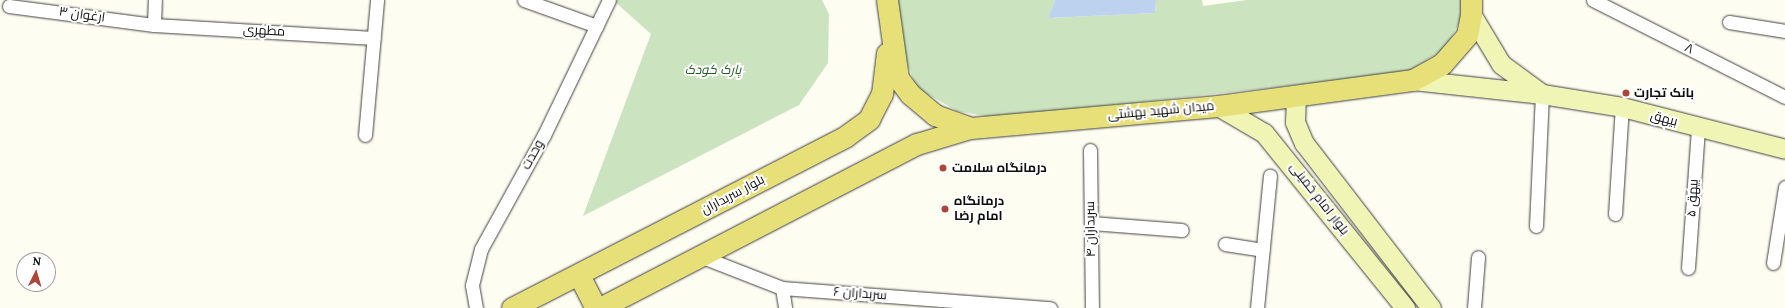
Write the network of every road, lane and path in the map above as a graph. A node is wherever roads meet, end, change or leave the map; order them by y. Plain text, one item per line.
1 (155, 0) edge
2 (377, 0) edge
3 (524, 0) edge
4 (609, 0) edge
5 (1592, 0) edge
6 (885, 1) edge
7 (9, 6) dead end
8 (1471, 7) edge
9 (1729, 22) dead end
10 (154, 25) junction
11 (597, 26) junction
12 (889, 30) junction
13 (1785, 31) edge
14 (374, 38) junction
15 (1413, 80) junction
16 (1542, 94) junction
17 (1296, 95) junction
18 (1785, 97) edge
19 (1218, 106) junction
20 (1622, 107) junction
21 (970, 128) junction
22 (1698, 128) junction
23 (365, 135) dead end
24 (1785, 149) edge
25 (1090, 150) dead end
26 (1270, 176) dead end
27 (1785, 187) edge
28 (1615, 214) dead end
29 (1091, 223) junction
30 (1536, 226) dead end
31 (1182, 230) dead end
32 (1380, 242) junction
33 (1225, 244) dead end
34 (1263, 250) junction
35 (1362, 254) junction
36 (700, 256) junction
37 (1478, 257) dead end
38 (1773, 263) dead end
39 (1688, 268) dead end
40 (580, 275) junction
41 (782, 288) junction
42 (476, 308) edge
43 (512, 308) edge
44 (596, 308) edge
45 (600, 308) edge
46 (785, 308) edge
47 (1050, 308) edge
48 (1092, 308) edge
49 (1257, 308) edge
50 (1404, 308) edge
51 (1432, 308) edge
52 (1474, 308) edge

1 - 10 street
2 - 14 street
3 - 11 street
4 - 11 street, وحدت
5 - 18 street, ۸
6 - 12 main road, میدان شهید بهشتی
7 - 10 street, ارغوان ۳
8 - 15 main road, میدان شهید بهشتی
8 - 16 main road
9 - 13 street
10 - 14 street, مطهری
11 - 42 street, وحدت
12 - 21 main road, میدان شهید بهشتی
12 - 40 main road, بلوار سربداران
14 - 23 street
15 - 16 main road, بیهق
15 - 17 main road, میدان شهید بهشتی
16 - 20 main road, بیهق
16 - 30 street
17 - 19 main road, میدان شهید بهشتی
17 - 32 main road, بلوار امام خمینی
19 - 21 main road, میدان شهید بهشتی
19 - 35 main road, بلوار امام خمینی
20 - 22 main road, بیهق
20 - 28 street
21 - 36 main road
22 - 24 main road, بیهق
22 - 39 street, بیهق ۵
25 - 29 street, سربداران ۴
26 - 34 street
27 - 38 street
29 - 31 street
29 - 48 street, سربداران ۴
32 - 35 main road
32 - 51 main road, بلوار امام خمینی
33 - 34 street
34 - 49 street
35 - 50 main road, بلوار امام خمینی
36 - 41 street, سربداران ۶
36 - 45 main road
37 - 52 street
40 - 43 main road, بلوار سربداران
40 - 44 main road
41 - 46 street
41 - 47 street, سربداران ۶

